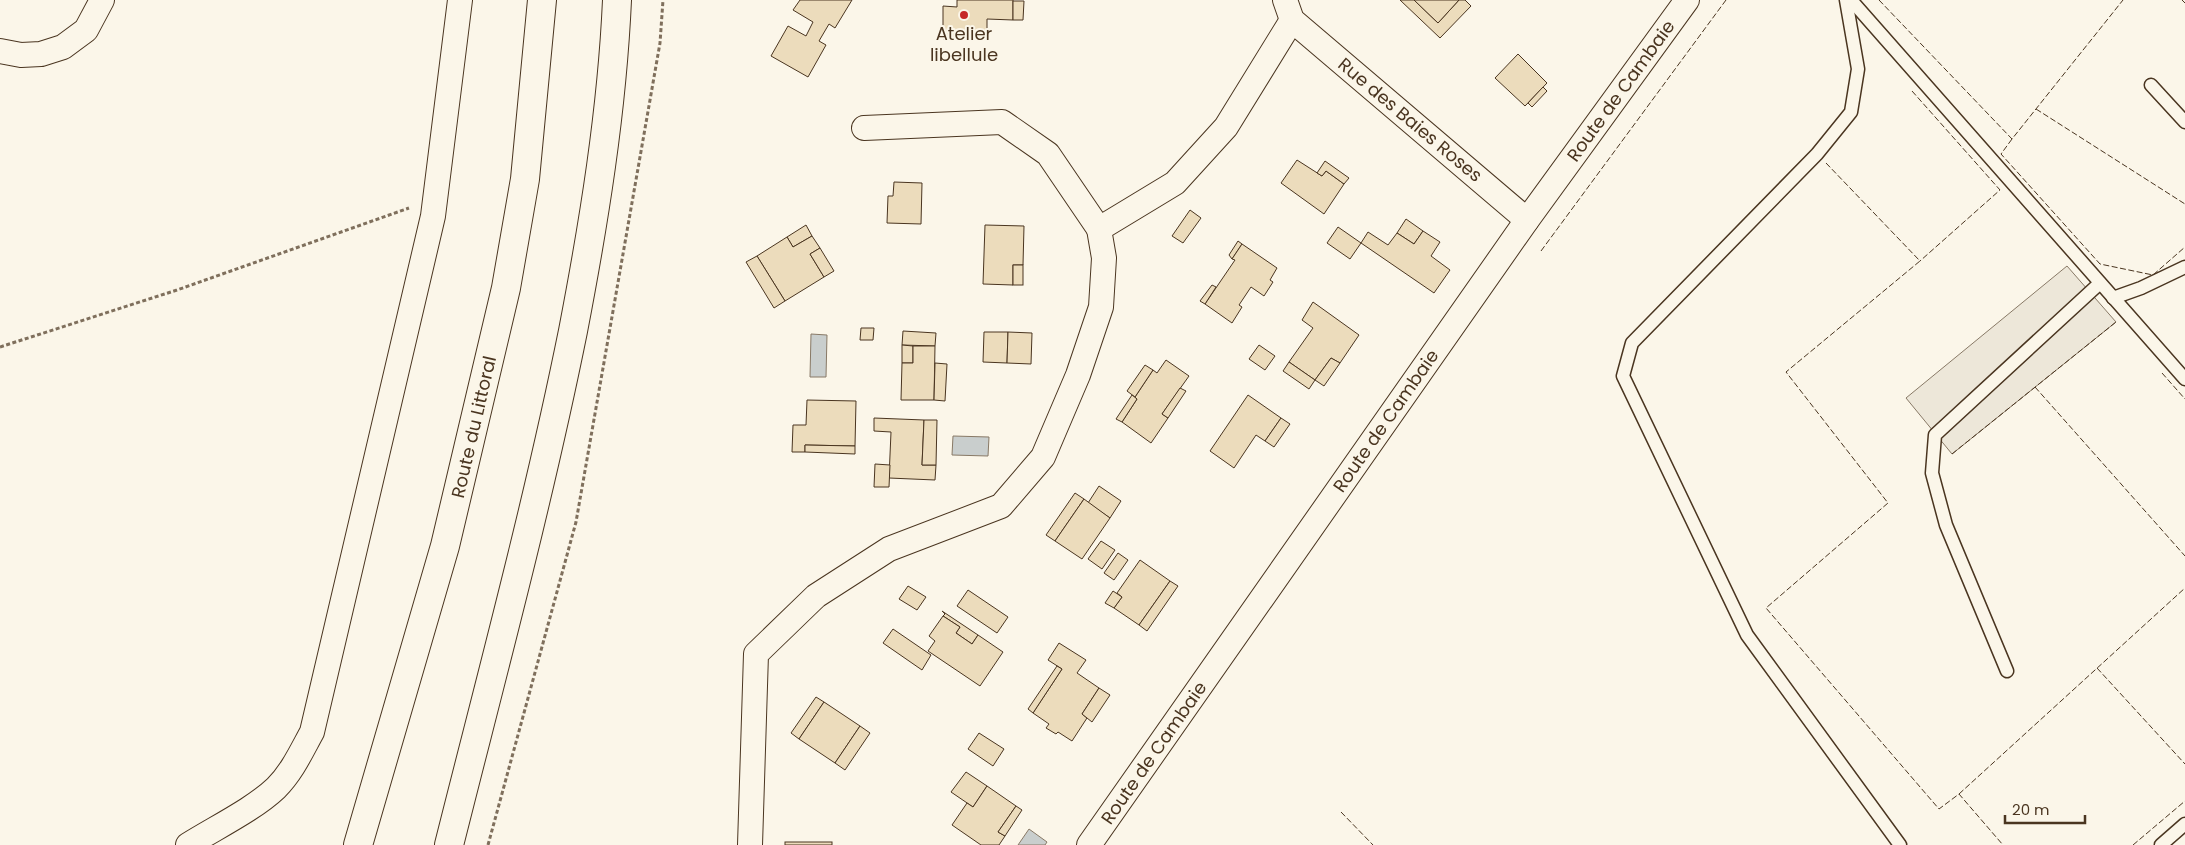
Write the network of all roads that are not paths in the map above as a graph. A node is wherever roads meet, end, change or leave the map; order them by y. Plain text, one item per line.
1 (102, 0) edge
2 (460, 0) edge
3 (542, 0) edge
4 (617, 0) edge
5 (1687, 0) edge
6 (1846, 0) edge
7 (1851, 0) edge
8 (1288, 10) edge
9 (0, 51) edge
10 (2151, 86) dead end
11 (2185, 122) edge
12 (864, 128) dead end
13 (1527, 220) junction
14 (1099, 229) junction
15 (2185, 267) edge
16 (2100, 283) junction
17 (2113, 298) junction
18 (2185, 379) edge
19 (2007, 671) dead end
20 (2185, 824) edge
21 (188, 845) edge
22 (358, 845) edge
23 (449, 845) edge
24 (750, 845) edge
25 (1089, 845) edge
26 (1900, 845) edge
27 (2161, 845) edge

1 - 9 street
2 - 21 street
3 - 22 highway, Route du Littoral
4 - 23 highway
5 - 13 street, Route de Cambaie
6 - 26 lane
7 - 16 lane
8 - 13 street, Rue des Baies Roses
8 - 14 street, Rue des Baies Roses
10 - 11 lane
12 - 14 street
13 - 25 street, Route de Cambaie
14 - 24 street
15 - 17 lane
16 - 17 lane
16 - 19 lane
17 - 18 lane
20 - 27 lane

